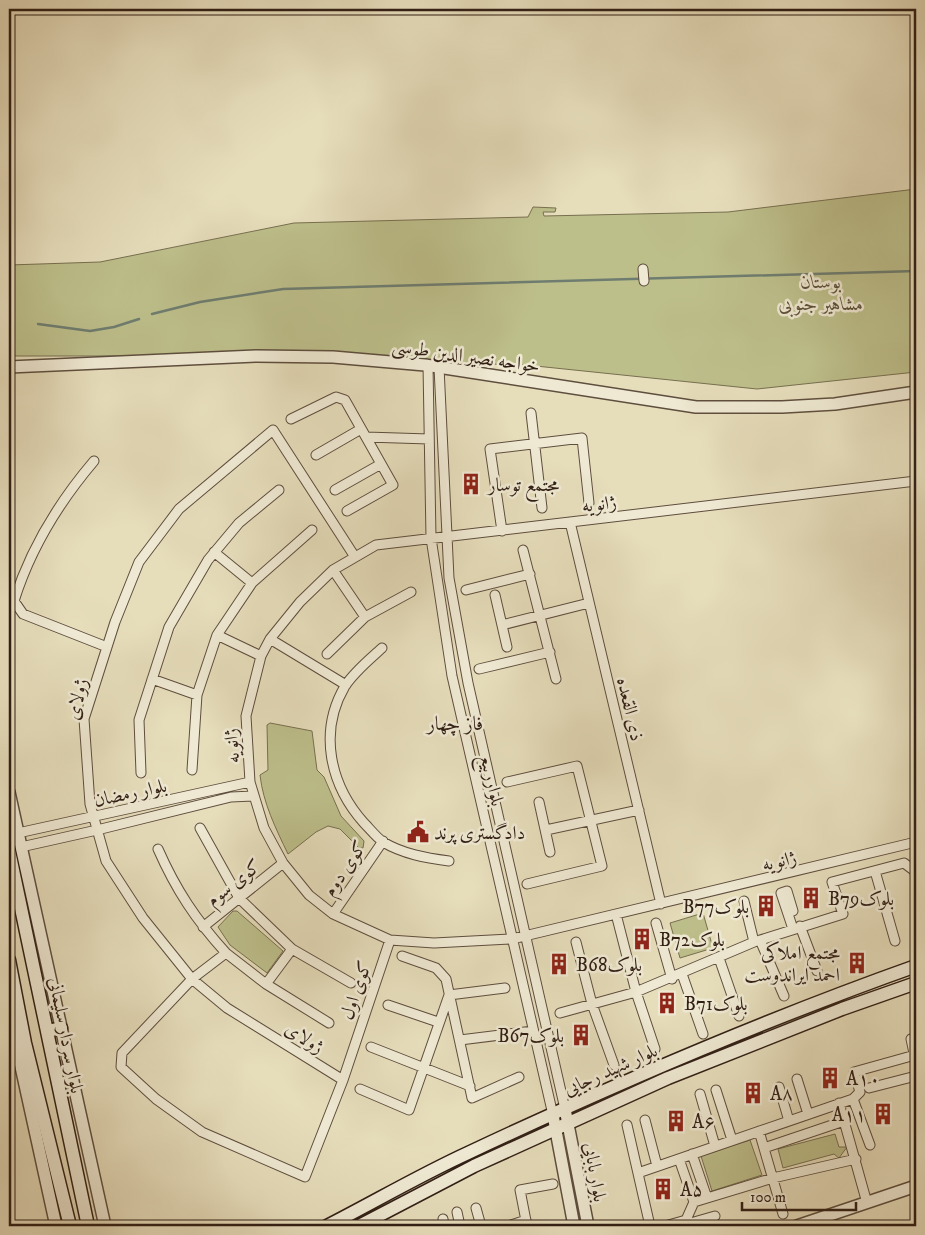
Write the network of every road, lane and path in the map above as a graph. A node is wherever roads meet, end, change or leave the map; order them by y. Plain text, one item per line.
1 (643, 269) dead end
2 (644, 281) dead end
3 (433, 366) junction
4 (9, 367) edge
5 (916, 392) edge
6 (531, 413) dead end
7 (291, 419) dead end
8 (363, 433) junction
9 (429, 439) junction
10 (535, 444) junction
11 (316, 455) dead end
12 (94, 461) dead end
13 (381, 464) junction
14 (916, 481) edge
15 (279, 490) dead end
16 (335, 490) dead end
17 (589, 504) dead end
18 (542, 508) dead end
19 (347, 511) dead end
20 (570, 522) junction
21 (312, 530) dead end
22 (502, 531) junction
23 (446, 536) junction
24 (431, 538) junction
25 (523, 550) dead end
26 (214, 552) junction
27 (355, 557) junction
28 (333, 570) junction
29 (530, 574) junction
30 (252, 583) junction
31 (466, 590) dead end
32 (411, 592) dead end
33 (495, 595) dead end
34 (589, 603) junction
35 (541, 615) junction
36 (364, 617) junction
37 (502, 625) junction
38 (217, 635) junction
39 (270, 639) junction
40 (107, 647) junction
41 (507, 647) dead end
42 (382, 648) dead end
43 (550, 652) junction
44 (327, 654) dead end
45 (261, 656) junction
46 (479, 669) dead end
47 (556, 679) dead end
48 (152, 680) junction
49 (468, 683) junction
50 (346, 685) junction
51 (455, 686) junction
52 (197, 695) junction
53 (192, 770) dead end
54 (141, 772) dead end
55 (507, 782) dead end
56 (261, 787) dead end
57 (252, 789) junction
58 (9, 792) edge
59 (539, 802) dead end
60 (639, 810) junction
61 (93, 816) junction
62 (591, 820) junction
63 (200, 828) dead end
64 (97, 830) junction
65 (546, 830) junction
66 (18, 833) junction
67 (382, 841) junction
68 (916, 842) edge
69 (15, 849) edge
70 (158, 849) dead end
71 (550, 852) dead end
72 (449, 861) dead end
73 (283, 863) junction
74 (875, 871) junction
75 (916, 872) edge
76 (527, 884) dead end
77 (239, 898) junction
78 (744, 901) dead end
79 (661, 904) junction
80 (793, 911) dead end
81 (333, 914) junction
82 (616, 914) junction
83 (656, 923) dead end
84 (202, 927) junction
85 (796, 928) junction
86 (526, 936) junction
87 (512, 939) junction
88 (390, 940) junction
89 (757, 941) junction
90 (895, 941) dead end
91 (576, 942) dead end
92 (292, 949) junction
93 (226, 954) junction
94 (402, 956) dead end
95 (719, 958) junction
96 (9, 960) edge
97 (916, 966) edge
98 (817, 971) dead end
99 (682, 974) junction
100 (672, 978) junction
101 (192, 979) junction
102 (351, 983) dead end
103 (916, 983) edge
104 (266, 984) junction
105 (505, 988) dead end
106 (636, 992) junction
107 (449, 995) junction
108 (784, 996) dead end
109 (592, 1004) junction
110 (388, 1005) dead end
111 (9, 1012) edge
112 (560, 1013) dead end
113 (740, 1016) dead end
114 (438, 1022) junction
115 (329, 1023) dead end
116 (61, 1028) junction
117 (48, 1030) junction
118 (11, 1031) edge
119 (533, 1031) junction
120 (703, 1034) dead end
121 (911, 1039) dead end
122 (460, 1040) junction
123 (371, 1047) dead end
124 (654, 1049) dead end
125 (915, 1058) edge
126 (423, 1066) junction
127 (614, 1066) dead end
128 (916, 1076) edge
129 (519, 1077) dead end
130 (797, 1079) dead end
131 (343, 1080) junction
132 (470, 1086) junction
133 (779, 1087) dead end
134 (869, 1088) dead end
135 (360, 1089) dead end
136 (560, 1089) junction
137 (716, 1090) dead end
138 (548, 1092) junction
139 (700, 1094) dead end
140 (853, 1099) junction
141 (839, 1103) junction
142 (565, 1109) junction
143 (808, 1114) junction
144 (553, 1115) junction
145 (645, 1120) dead end
146 (789, 1121) junction
147 (844, 1122) junction
148 (569, 1124) junction
149 (627, 1125) dead end
150 (557, 1128) junction
151 (759, 1131) junction
152 (732, 1140) junction
153 (870, 1144) dead end
154 (716, 1146) junction
155 (764, 1148) junction
156 (574, 1149) junction
157 (561, 1152) junction
158 (692, 1154) junction
159 (679, 1158) junction
160 (856, 1159) junction
161 (657, 1166) junction
162 (638, 1173) junction
163 (773, 1178) junction
164 (554, 1184) dead end
165 (79, 1185) junction
166 (916, 1186) edge
167 (62, 1192) junction
168 (707, 1198) junction
169 (694, 1202) junction
170 (867, 1203) junction
171 (476, 1208) dead end
172 (457, 1212) dead end
173 (783, 1214) dead end
174 (715, 1216) dead end
175 (69, 1223) edge
176 (88, 1223) edge
177 (526, 1223) edge
178 (686, 1223) edge
179 (56, 1226) edge
180 (104, 1226) edge
181 (327, 1226) edge
182 (359, 1226) edge
183 (460, 1226) edge
184 (481, 1226) edge
185 (508, 1226) edge
186 (574, 1226) edge
187 (588, 1226) edge
188 (650, 1226) edge
189 (665, 1226) edge
190 (797, 1226) edge

1 - 2 street
3 - 4 street, خواجه نصیر الدین طوسی
3 - 5 street, خواجه نصیر الدین طوسی
3 - 9 street, بلوارربیع
3 - 23 street, بلوارربیع
6 - 10 street
7 - 8 street
8 - 9 street
8 - 11 street
8 - 13 street
9 - 24 street, بلوارربیع
10 - 17 street
10 - 18 street
10 - 22 street
12 - 40 street
13 - 16 street
13 - 19 street
14 - 20 street, ژانویه
15 - 26 street
20 - 22 street, ژانویه
20 - 34 street, ذی القعده
21 - 30 street
22 - 23 street, ژانویه
23 - 24 street, ژانویه
23 - 49 street, بلوارربیع
24 - 27 street, ژانویه
24 - 51 street, بلوارربیع
25 - 29 street
26 - 30 street
26 - 48 street
27 - 28 street, ژانویه
27 - 40 street, ژولای
28 - 36 street
28 - 39 street, ژانویه
29 - 31 street
29 - 35 street
30 - 38 street
32 - 36 street
33 - 37 street
34 - 35 street
34 - 60 street, ذی القعده
35 - 37 street
35 - 43 street
36 - 44 street
37 - 41 street
38 - 45 street
38 - 52 street
39 - 45 street, ژانویه
39 - 50 street
40 - 61 street, ژولای
42 - 50 street
43 - 46 street
43 - 47 street
45 - 57 street, ژانویه
48 - 52 street
48 - 54 street
49 - 51 street
49 - 86 street, بلوارربیع
50 - 67 street
51 - 87 street, بلوارربیع
52 - 53 street
55 - 62 street
56 - 57 street
57 - 61 street, بلوار رمضان
57 - 64 street, بلوار رمضان
57 - 73 street, ژانویه
58 - 66 street
59 - 65 street
60 - 62 street
60 - 79 street, ذی القعده
61 - 64 street, ژولای
61 - 66 street, بلوار رمضان
62 - 65 street
62 - 76 street
63 - 77 street
64 - 69 street, بلوار رمضان
64 - 101 street, ژولای
65 - 71 street
66 - 69 street
67 - 72 street
67 - 81 street, کوی دوم
68 - 79 street, ژانویه
69 - 116 street
69 - 117 main road, بلوار سردار سلیمانی
70 - 84 street
73 - 77 street, کوی سوم
73 - 81 street, ژانویه
74 - 75 street
74 - 85 street
74 - 90 street
77 - 84 street, کوی سوم
77 - 92 street
78 - 89 street
79 - 82 street, ژانویه
80 - 85 street
81 - 88 street, ژانویه
82 - 86 street, ژانویه
82 - 106 street
83 - 100 street
84 - 93 street
85 - 89 street
85 - 98 street
86 - 87 street, ژانویه
86 - 136 street, بلوارربیع
87 - 88 street, ژانویه
87 - 119 street, بلوارربیع
88 - 131 street, کوی اول
89 - 95 street
89 - 108 street
91 - 109 street
92 - 102 street
92 - 104 street
93 - 101 street
93 - 104 street
94 - 107 street
95 - 99 street
95 - 113 street
96 - 167 main road, بلوار سردار سلیمانی
97 - 142 main road, بلوار شهید رجایی
99 - 100 street
99 - 120 street
100 - 106 street
101 - 131 street, ژولای
101 - 131 street, کوی اول
103 - 148 main road, بلوار شهید رجایی
104 - 115 street
105 - 107 street
106 - 109 street
106 - 124 street
107 - 114 street
107 - 122 street
109 - 112 street
109 - 127 street
110 - 114 street
111 - 118 street
114 - 126 street
116 - 117 main road
116 - 180 street
117 - 165 main road, بلوار سردار سلیمانی
118 - 179 street
119 - 122 street
119 - 138 street, بلوارربیع
121 - 125 street
122 - 132 street
123 - 126 street
125 - 140 street
126 - 132 street
126 - 135 street
128 - 134 street
129 - 132 street
130 - 143 street
133 - 146 street
136 - 138 street
136 - 142 street, بلوارربیع
137 - 152 street
138 - 144 street, بلوارربیع
139 - 154 street
140 - 141 street
140 - 153 street
141 - 143 street
141 - 147 street
142 - 144 main road, بلوار شهید رجایی
142 - 148 street, بلوار بابایی
143 - 146 street
144 - 150 street, بلوار بابایی
144 - 181 main road, بلوار شهید رجایی
145 - 161 street
146 - 151 street
147 - 155 street
147 - 160 street
148 - 150 main road, بلوار شهید رجایی
148 - 156 street, بلوار بابایی
149 - 162 street
150 - 157 street, بلوار بابایی
150 - 182 main road, بلوار شهید رجایی
151 - 152 street
151 - 155 street
152 - 154 street
154 - 158 street
155 - 163 street
156 - 157 street
156 - 187 street, بلوار بابایی
157 - 186 street, بلوار بابایی
158 - 159 street
158 - 168 street
159 - 161 street
159 - 169 street
160 - 163 street
160 - 170 street
161 - 162 street
162 - 188 street
163 - 168 street
163 - 173 street
164 - 177 street
165 - 167 main road
165 - 176 main road, بلوار سردار سلیمانی
166 - 170 street
167 - 175 main road, بلوار سردار سلیمانی
168 - 169 street
169 - 178 street
170 - 190 street
171 - 184 street
172 - 183 street
174 - 178 street
175 - 176 main road
177 - 185 street
178 - 189 street

